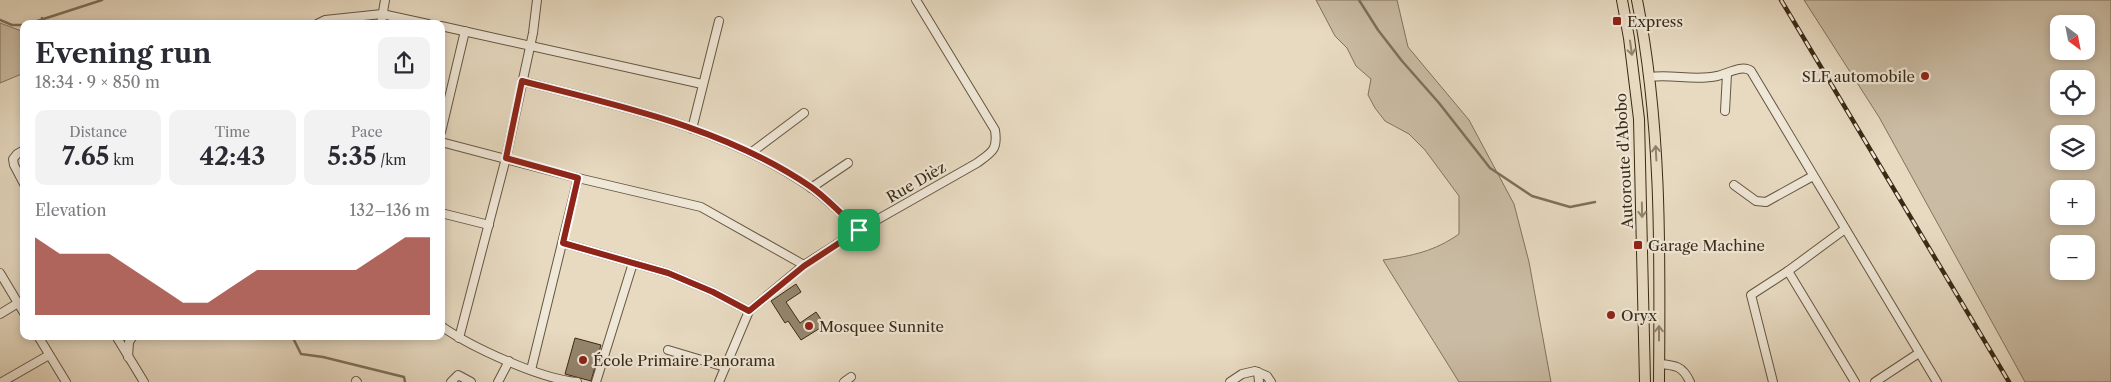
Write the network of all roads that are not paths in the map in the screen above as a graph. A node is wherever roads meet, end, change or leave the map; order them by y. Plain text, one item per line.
1 (386, 0) edge
2 (537, 0) edge
3 (916, 0) edge
4 (1622, 0) edge
5 (1637, 0) edge
6 (382, 14) junction
7 (325, 20) edge
8 (381, 20) edge
9 (410, 20) edge
10 (719, 21) dead end
11 (445, 27) edge
12 (465, 31) junction
13 (530, 46) junction
14 (1727, 74) junction
15 (1650, 77) junction
16 (522, 81) junction
17 (702, 84) junction
18 (1725, 111) dead end
19 (804, 113) dead end
20 (445, 115) edge
21 (692, 129) junction
22 (445, 143) edge
23 (20, 152) edge
24 (752, 152) junction
25 (506, 158) junction
26 (848, 163) dead end
27 (20, 176) edge
28 (1813, 176) junction
29 (578, 178) junction
30 (1734, 185) dead end
31 (811, 188) junction
32 (445, 214) edge
33 (488, 225) junction
34 (1845, 229) junction
35 (859, 230) junction
36 (563, 243) junction
37 (633, 263) junction
38 (804, 266) junction
39 (1788, 271) junction
40 (0, 273) edge
41 (18, 303) junction
42 (20, 306) edge
43 (749, 311) junction
44 (0, 314) edge
45 (445, 329) edge
46 (459, 338) junction
47 (41, 340) edge
48 (118, 340) edge
49 (131, 340) edge
50 (668, 350) dead end
51 (1919, 353) junction
52 (50, 355) junction
53 (128, 357) junction
54 (510, 361) junction
55 (1659, 364) junction
56 (725, 367) junction
57 (530, 370) junction
58 (1258, 372) junction
59 (851, 377) dead end
60 (2, 382) edge
61 (66, 382) edge
62 (144, 382) edge
63 (451, 382) edge
64 (471, 382) edge
65 (498, 382) edge
66 (577, 382) edge
67 (596, 382) edge
68 (719, 382) edge
69 (844, 382) edge
70 (1230, 382) edge
71 (1258, 382) edge
72 (1271, 382) edge
73 (1644, 382) edge
74 (1659, 382) edge
75 (1690, 382) edge
76 (1773, 382) edge
77 (1855, 382) edge
78 (1875, 382) edge
79 (1937, 382) edge

1 - 6 street
2 - 13 street
3 - 35 street, Rue Dièz
4 -> 73 main road, Autoroute d'Abobo
5 - 15 main road
6 - 7 street
6 - 8 street
6 - 9 street
10 - 17 street
11 - 12 street
12 - 13 street
12 - 20 street
13 - 16 street
13 - 17 street
14 - 15 street
14 - 18 street
14 - 28 street
55 -> 15 main road
16 - 21 street
16 - 25 street
17 - 21 street
19 - 24 street
21 - 24 street
22 - 25 street
23 - 27 street
24 - 31 street
25 - 29 street
25 - 33 street
26 - 31 street
28 - 30 street
28 - 34 street
29 - 36 street
29 - 38 street
31 - 35 street
32 - 33 street
33 - 46 street
34 - 39 street
34 - 51 street
35 - 38 street, Rue Dièz
36 - 37 street
36 - 57 street
37 - 43 street
37 - 67 street
38 - 43 street, Rue Dièz
39 - 76 street
39 - 77 street
40 - 41 street
41 - 42 street
41 - 44 street
43 - 56 street, Rue Dièz
45 - 46 street
46 - 54 street
47 - 52 street
48 - 53 street
49 - 53 street
50 - 56 street
51 - 78 street
51 - 79 street
52 - 60 street
52 - 61 street
53 - 62 street
54 - 57 street
54 - 65 street
55 - 74 main road
55 - 75 street
56 - 68 street, Rue Dièz
57 - 66 street
58 - 70 street
58 - 71 street
58 - 72 street
59 - 69 street
63 - 64 street

